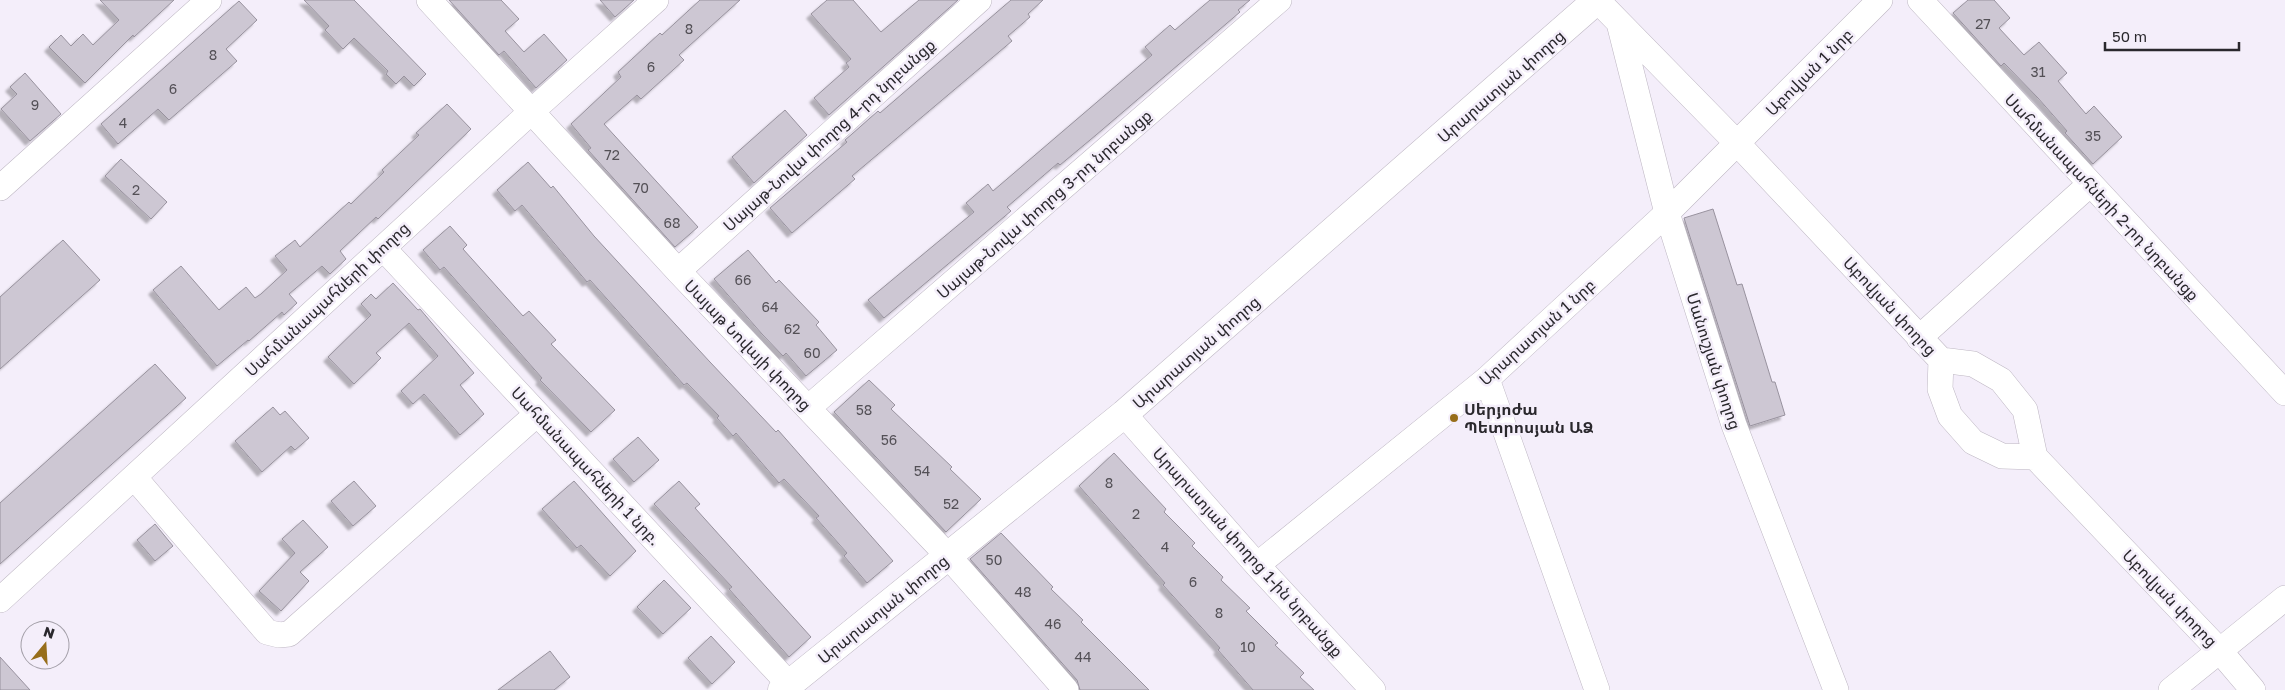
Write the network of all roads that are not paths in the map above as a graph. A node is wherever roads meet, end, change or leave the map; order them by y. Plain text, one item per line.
1 (209, 0) edge
2 (430, 0) edge
3 (656, 0) edge
4 (979, 0) edge
5 (1279, 0) edge
6 (1880, 0) edge
7 (1920, 0) edge
8 (1598, 1) edge
9 (1619, 23) junction
10 (532, 111) junction
11 (1737, 143) junction
12 (2089, 184) junction
13 (0, 188) edge
14 (1666, 213) junction
15 (384, 248) junction
16 (678, 271) junction
17 (1919, 338) junction
18 (1941, 360) junction
19 (1487, 379) junction
20 (2285, 393) edge
21 (808, 408) junction
22 (538, 414) junction
23 (1124, 414) junction
24 (2035, 457) junction
25 (134, 477) junction
26 (949, 557) junction
27 (1257, 565) junction
28 (2285, 598) edge
29 (0, 600) edge
30 (2219, 650) junction
31 (786, 687) edge
32 (1066, 690) edge
33 (1373, 690) edge
34 (1597, 690) edge
35 (1836, 690) edge
36 (2170, 690) edge
37 (2253, 690) edge

1 - 13 street
2 - 10 street, Սայաթ Նովայի փողոց
3 - 10 street, Սահմանապահների փողոց
4 - 16 street, Սայաթ-Նովա փողոց 4-րդ նրբանցք
5 - 21 street, Սայաթ-Նովա փողոց 3-րդ նրբանցք
6 - 11 street, Աբովյան 1 նրբ
7 - 12 street, Սահմանապահների 2-րդ նրբանցք
8 - 9 street, Աբովյան փողոց
8 - 23 main road, Արարատյան փողոց
9 - 11 street, Աբովյան փողոց
9 - 14 street, Մանուշյան փողոց
10 - 15 street, Սահմանապահների փողոց
10 - 16 street, Սայաթ Նովայի փողոց
11 - 14 street, Արարատյան 1 նրբ
11 - 17 street, Աբովյան փողոց
12 - 17 street
12 - 20 street, Սահմանապահների 2-րդ նրբանցք
14 - 19 street, Արարատյան 1 նրբ
14 - 35 street, Մանուշյան փողոց
15 - 22 street, Սահմանապահների 1 նրբ.
15 - 25 street, Սահմանապահների փողոց
16 - 21 street, Սայաթ Նովայի փողոց
17 - 18 street, Աբովյան փողոց
18 - 24 street, Աբովյան փողոց
18 - 24 street
19 - 27 street, Արարատյան 1 նրբ
19 - 34 street
21 - 26 street, Սայաթ Նովայի փողոց
22 - 25 street
22 - 31 street, Սահմանապահների 1 նրբ.
23 - 26 main road, Արարատյան փողոց
23 - 27 street, Արարատյան փողոց 1-ին նրբանցք
24 - 30 street, Աբովյան փողոց
25 - 29 street, Սահմանապահների փողոց
26 - 31 main road, Արարատյան փողոց
26 - 32 street, Սայաթ Նովայի փողոց
27 - 33 street, Արարատյան փողոց 1-ին նրբանցք
28 - 30 street
30 - 36 street
30 - 37 street, Աբովյան փողոց

